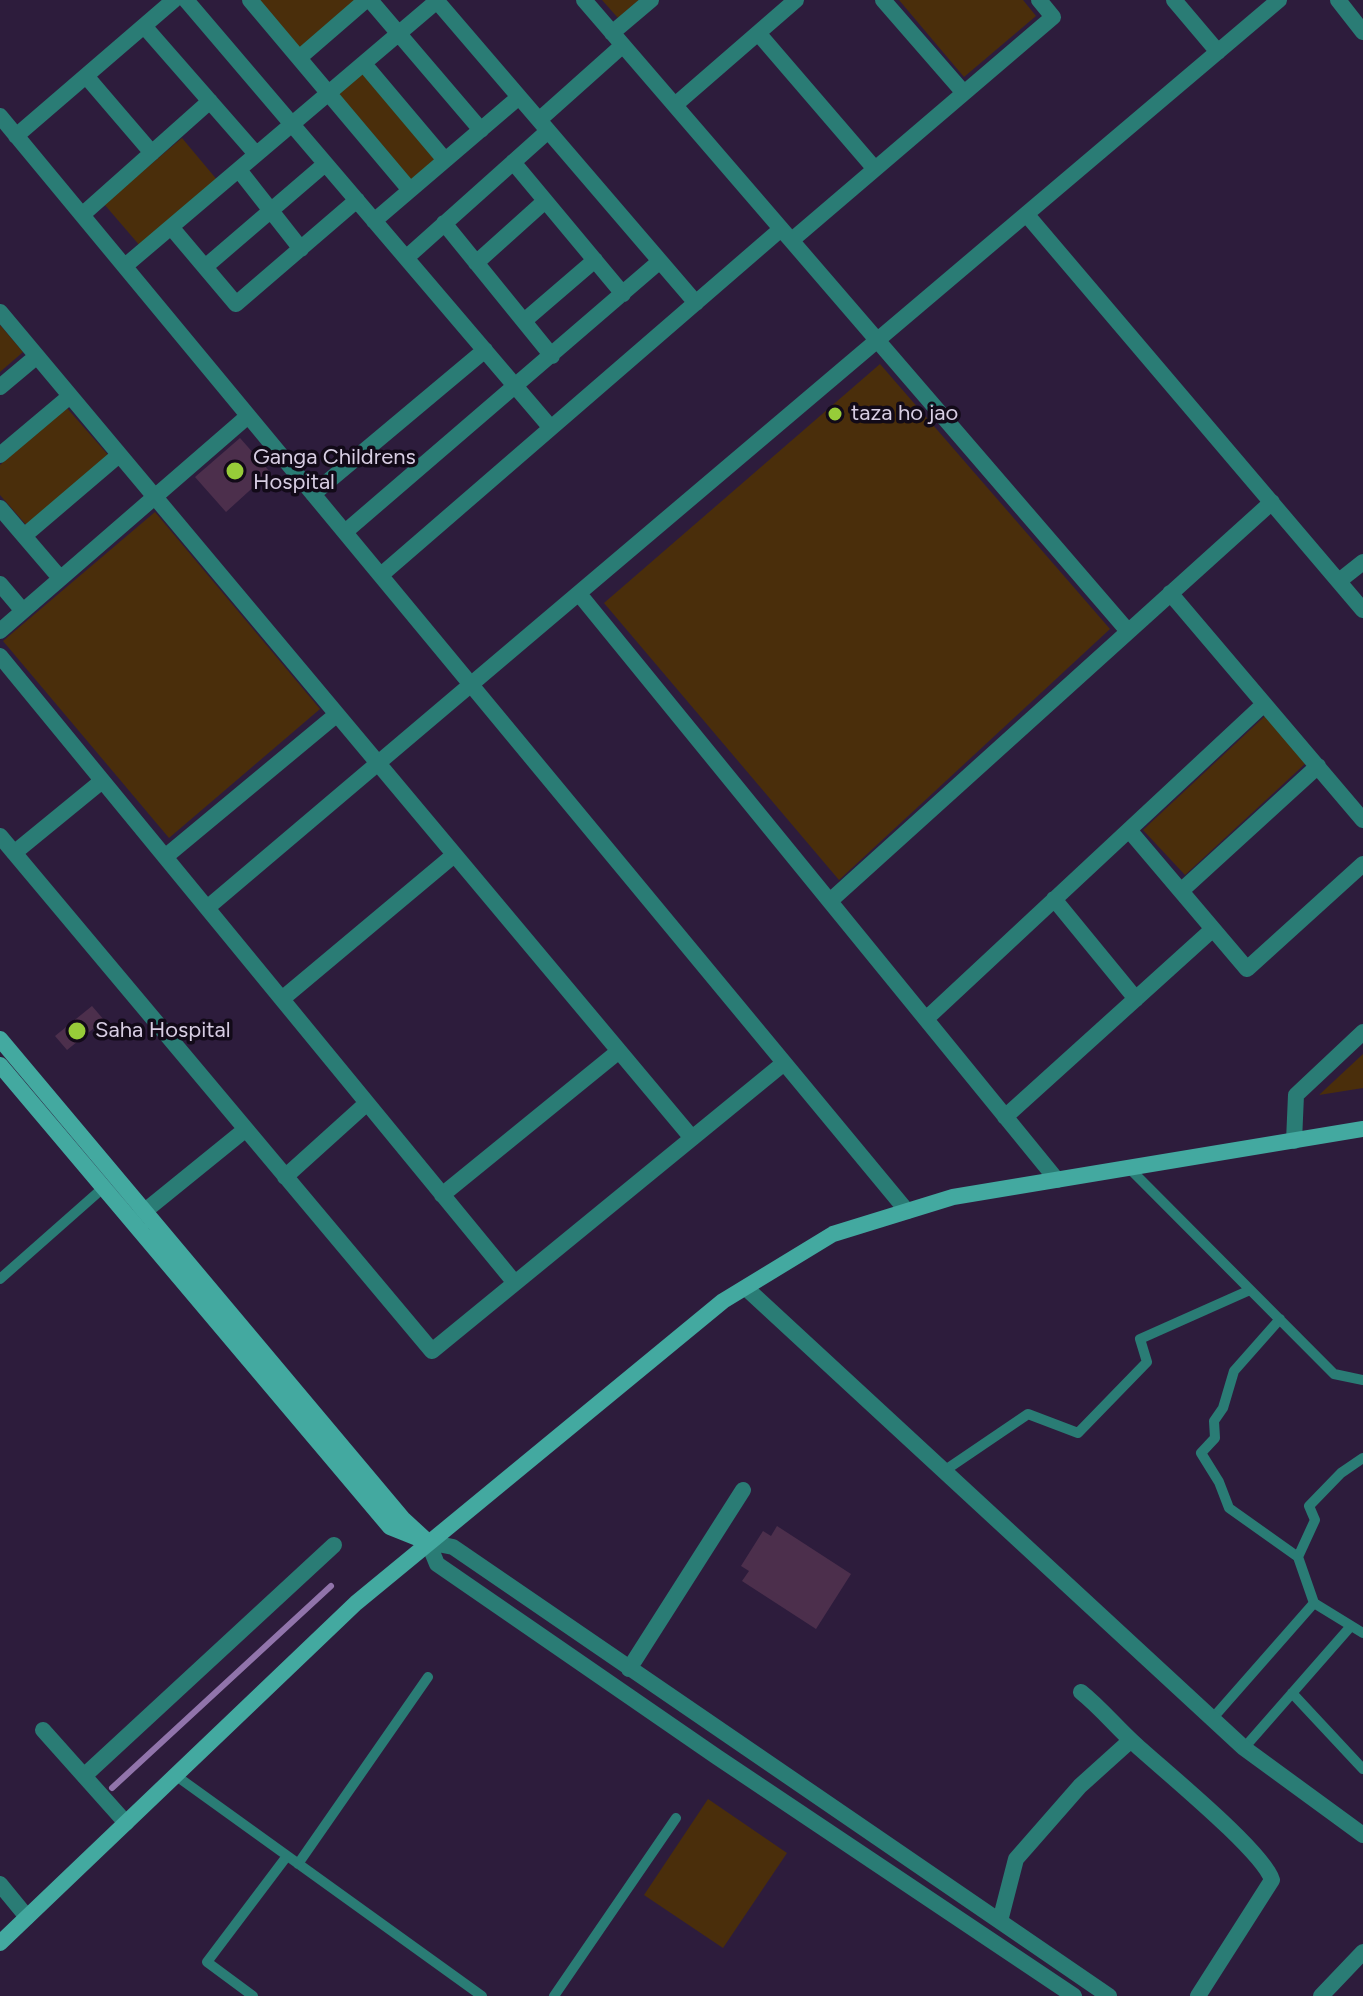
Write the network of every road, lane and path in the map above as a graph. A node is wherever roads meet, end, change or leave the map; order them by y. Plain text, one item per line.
1 (174, 0) edge
2 (186, 0) edge
3 (250, 0) edge
4 (368, 0) edge
5 (584, 0) edge
6 (651, 0) edge
7 (796, 0) edge
8 (883, 0) edge
9 (1039, 0) edge
10 (1174, 0) edge
11 (1279, 0) edge
12 (1338, 0) edge
13 (437, 1) edge
14 (144, 26) junction
15 (1363, 32) edge
16 (758, 33) junction
17 (399, 34) junction
18 (618, 39) junction
19 (1218, 52) junction
20 (299, 58) junction
21 (364, 64) junction
22 (86, 76) junction
23 (329, 93) junction
24 (964, 93) junction
25 (519, 97) junction
26 (210, 101) junction
27 (675, 105) junction
28 (0, 116) edge
29 (292, 124) junction
30 (544, 126) junction
31 (481, 130) junction
32 (16, 136) junction
33 (152, 153) junction
34 (256, 154) junction
35 (445, 160) junction
36 (513, 162) junction
37 (325, 164) junction
38 (875, 169) junction
39 (239, 170) junction
40 (410, 190) junction
41 (357, 200) junction
42 (545, 201) junction
43 (272, 210) junction
44 (82, 215) junction
45 (1027, 215) junction
46 (374, 221) junction
47 (444, 223) junction
48 (171, 227) junction
49 (786, 234) junction
50 (301, 249) junction
51 (406, 258) junction
52 (595, 260) junction
53 (660, 261) junction
54 (476, 263) junction
55 (125, 266) junction
56 (205, 267) junction
57 (623, 294) junction
58 (696, 303) junction
59 (0, 312) edge
60 (524, 321) junction
61 (879, 341) junction
62 (485, 350) junction
63 (37, 356) junction
64 (552, 356) junction
65 (0, 387) edge
66 (517, 388) junction
67 (70, 396) junction
68 (248, 416) junction
69 (551, 428) junction
70 (0, 455) edge
71 (119, 455) junction
72 (313, 494) junction
73 (155, 497) junction
74 (1272, 502) junction
75 (0, 508) edge
76 (345, 532) junction
77 (24, 536) junction
78 (1363, 562) edge
79 (381, 575) junction
80 (60, 578) junction
81 (1339, 581) junction
82 (0, 584) edge
83 (1170, 593) junction
84 (580, 595) junction
85 (1363, 610) edge
86 (23, 611) junction
87 (1127, 630) junction
88 (0, 631) edge
89 (0, 656) edge
90 (473, 687) junction
91 (1264, 704) junction
92 (336, 715) junction
93 (378, 765) junction
94 (1318, 766) junction
95 (102, 781) junction
96 (1363, 820) edge
97 (1129, 830) junction
98 (0, 836) edge
99 (14, 853) junction
100 (454, 855) junction
101 (165, 857) junction
102 (1363, 864) edge
103 (1181, 891) junction
104 (1054, 899) junction
105 (830, 901) junction
106 (207, 908) junction
107 (1213, 929) junction
108 (282, 999) junction
109 (1136, 999) junction
110 (926, 1019) junction
111 (1363, 1032) edge
112 (0, 1039) edge
113 (619, 1051) junction
114 (784, 1063) junction
115 (0, 1065) edge
116 (367, 1103) junction
117 (1005, 1117) junction
118 (246, 1129) junction
119 (1363, 1129) edge
120 (692, 1138) junction
121 (1294, 1141) junction
122 (1129, 1168) junction
123 (285, 1177) junction
124 (1057, 1180) junction
125 (103, 1188) junction
126 (442, 1195) junction
127 (907, 1211) junction
128 (138, 1216) junction
129 (0, 1279) edge
130 (515, 1283) junction
131 (746, 1288) junction
132 (1250, 1290) junction
133 (1280, 1319) junction
134 (1363, 1380) edge
135 (1363, 1458) edge
136 (944, 1471) junction
137 (743, 1490) dead end
138 (428, 1542) junction
139 (334, 1545) dead end
140 (1298, 1557) junction
141 (1314, 1603) junction
142 (1351, 1626) junction
143 (1363, 1633) edge
144 (629, 1669) junction
145 (428, 1677) dead end
146 (1081, 1692) dead end
147 (1292, 1693) junction
148 (1212, 1719) junction
149 (43, 1730) dead end
150 (1131, 1740) junction
151 (1244, 1748) junction
152 (1363, 1769) edge
153 (175, 1775) junction
154 (84, 1776) junction
155 (676, 1818) dead end
156 (126, 1823) junction
157 (1363, 1835) edge
158 (287, 1856) junction
159 (298, 1864) junction
160 (0, 1884) edge
161 (27, 1917) junction
162 (1000, 1921) junction
163 (0, 1943) edge
164 (1363, 1952) edge
165 (253, 1996) edge
166 (482, 1996) edge
167 (554, 1996) edge
168 (1074, 1996) edge
169 (1109, 1996) edge
170 (1198, 1996) edge
171 (1321, 1996) edge

1 - 14 street
2 - 29 street
3 - 20 street
4 - 17 street
4 - 20 street
5 - 18 street
6 - 18 street
7 - 16 street
8 - 24 street
9 - 24 street
10 - 19 street
11 - 19 street
12 - 15 street
13 - 17 street
13 - 25 street
14 - 22 street
14 - 26 street
16 - 27 street
16 - 38 street
17 - 21 street
17 - 31 street
18 - 27 street
18 - 30 street
19 - 45 street
20 - 23 street
21 - 23 street
21 - 35 street
22 - 32 street
22 - 33 street
23 - 29 street
23 - 40 street
24 - 38 street
25 - 30 street
25 - 31 street
26 - 33 street
26 - 34 street
27 - 49 street
28 - 32 street
29 - 34 street
29 - 37 street
30 - 36 street
30 - 53 street
31 - 35 street
32 - 44 street
33 - 44 street
34 - 39 street
35 - 40 street
36 - 42 street
36 - 47 street
37 - 41 street
37 - 43 street
38 - 49 street
39 - 43 street
39 - 48 street
40 - 46 street
41 - 46 street
41 - 50 street
42 - 52 street
42 - 54 street
43 - 50 street
43 - 56 street
44 - 55 street
45 - 61 street
45 - 74 street
46 - 51 street
47 - 51 street
47 - 54 street
48 - 55 street
48 - 56 street
49 - 58 street
49 - 61 street
50 - 56 street
51 - 62 street
52 - 57 street
52 - 60 street
53 - 57 street
53 - 58 street
54 - 60 street
55 - 68 street
57 - 64 street
58 - 69 street
59 - 63 street
60 - 64 street
61 - 84 street
61 - 87 street
62 - 66 street
62 - 72 street
63 - 65 street
63 - 67 street
64 - 66 street
66 - 69 street
66 - 76 street
67 - 70 street
67 - 71 street
68 - 72 street
68 - 73 street
69 - 79 street
71 - 73 street
71 - 77 street
72 - 76 street
73 - 80 street
73 - 92 street
74 - 81 street
74 - 83 street
75 - 77 street
76 - 79 street
77 - 80 street
78 - 81 street
79 - 90 street
80 - 86 street
81 - 85 street
82 - 86 street
83 - 87 street
83 - 91 street
84 - 90 street
84 - 105 street
86 - 88 street
87 - 105 street
89 - 95 street
90 - 93 street
90 - 114 street
91 - 94 street
91 - 97 street
92 - 93 street
92 - 101 street
93 - 100 street
93 - 106 street
94 - 96 street
94 - 103 street
95 - 99 street
95 - 101 street
97 - 103 street
97 - 104 street
98 - 99 street
99 - 118 street
100 - 108 street
100 - 113 street
101 - 106 street
102 - 107 street
103 - 107 street
104 - 109 street
104 - 110 street
105 - 110 street
106 - 108 street
107 - 109 street
108 - 116 street
109 - 117 street
110 - 117 street
111 - 121 street
112 - 128 street
113 - 120 street
113 - 126 street
114 - 120 street
114 - 127 street
115 - 125 street
116 - 123 street
116 - 126 street
117 - 124 street
118 - 123 street
118 - 128 street
119 - 121 street
120 - 130 street
121 - 122 street
122 - 124 street
122 - 132 lane
123 - 130 street
124 - 127 street
125 - 128 street
125 - 129 lane
126 - 130 street
127 - 131 street
128 - 138 street
131 - 136 street
131 - 138 street
132 - 133 lane
132 - 136 lane
133 - 134 lane
133 - 140 lane
135 - 140 lane
136 - 148 street
137 - 144 street
138 - 144 street
138 - 153 street
138 - 168 street
139 - 154 street
140 - 141 lane
141 - 142 lane
141 - 148 lane
142 - 143 lane
142 - 147 lane
144 - 162 street
145 - 159 lane
146 - 150 street
147 - 151 lane
147 - 152 lane
148 - 151 street
149 - 154 street
150 - 162 street
150 - 170 street
151 - 157 street
153 - 156 street
153 - 158 lane
154 - 156 street
155 - 167 lane
156 - 161 street
158 - 159 lane
158 - 165 lane
159 - 166 lane
160 - 161 street
161 - 163 street
162 - 169 street
164 - 171 street

